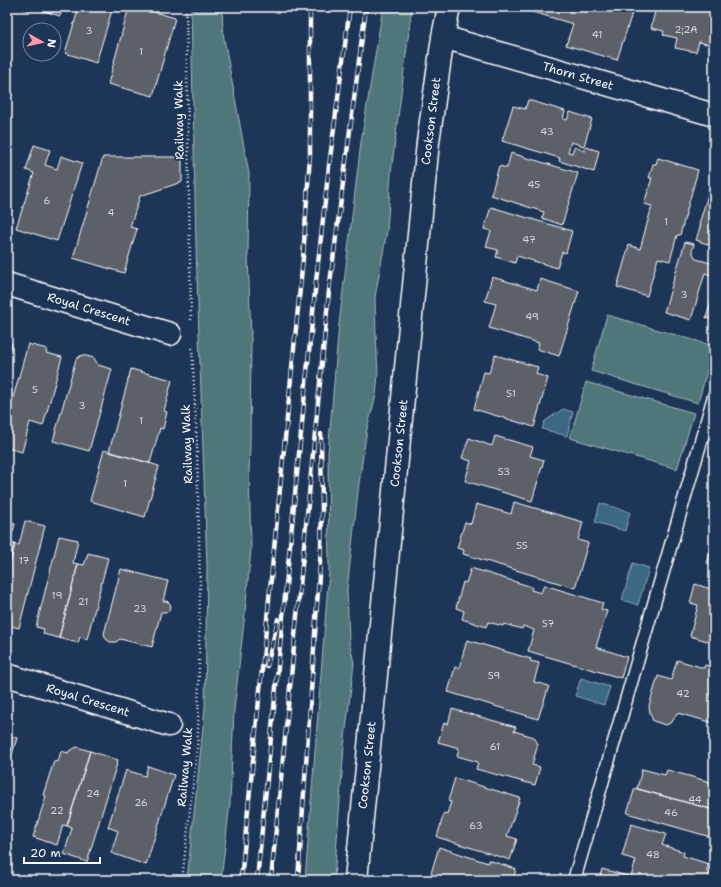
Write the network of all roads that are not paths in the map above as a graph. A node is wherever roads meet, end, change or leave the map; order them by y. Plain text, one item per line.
1 (449, 7) edge
2 (443, 38) junction
3 (714, 115) edge
4 (7, 284) edge
5 (170, 334) dead end
6 (714, 396) edge
7 (7, 675) edge
8 (169, 726) dead end
9 (356, 880) edge
10 (574, 880) edge

1 - 2 street, Cookson Street
2 - 3 street, Thorn Street
2 - 9 street, Cookson Street
4 - 5 street, Royal Crescent
6 - 10 lane
7 - 8 street, Royal Crescent

